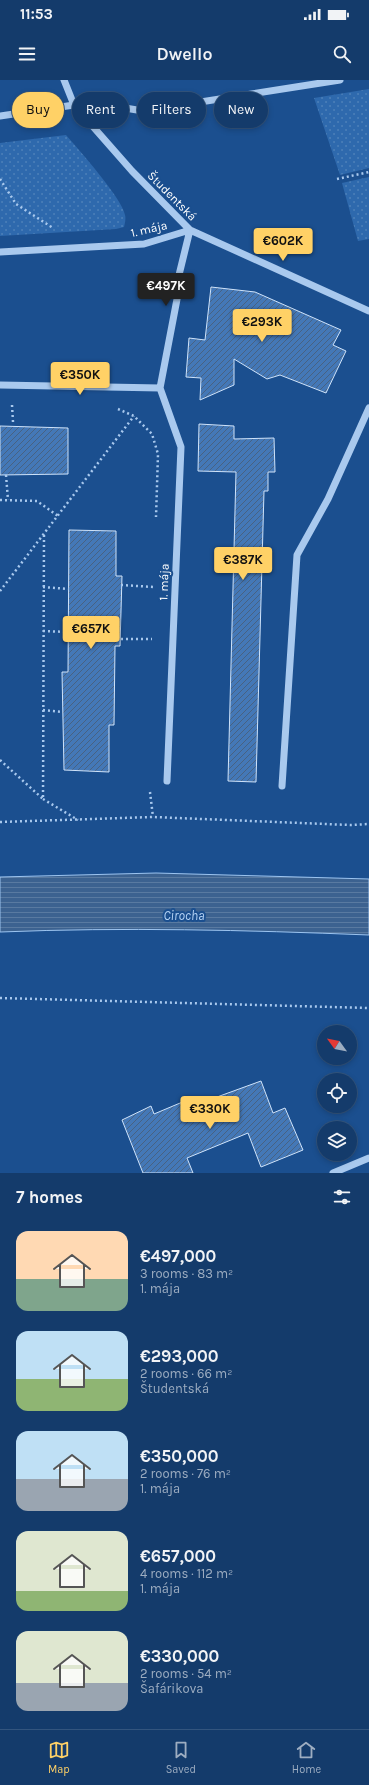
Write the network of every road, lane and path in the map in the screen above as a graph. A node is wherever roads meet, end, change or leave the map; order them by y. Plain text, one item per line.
1 (64, 80) edge
2 (340, 80) edge
3 (72, 100) edge
4 (72, 105) edge
5 (129, 109) edge
6 (0, 116) edge
7 (94, 128) edge
8 (369, 172) edge
9 (0, 179) edge
10 (337, 179) dead end
11 (190, 230) junction
12 (54, 234) dead end
13 (0, 252) edge
14 (369, 310) edge
15 (0, 384) edge
16 (160, 388) junction
17 (6, 404) dead end
18 (12, 405) junction
19 (20, 405) dead end
20 (114, 408) dead end
21 (369, 408) edge
22 (134, 416) junction
23 (13, 422) dead end
24 (6, 474) dead end
25 (0, 500) edge
26 (8, 500) junction
27 (58, 516) junction
28 (156, 525) dead end
29 (44, 534) junction
30 (154, 580) dead end
31 (121, 585) dead end
32 (43, 587) junction
33 (154, 587) junction
34 (69, 588) dead end
35 (0, 591) edge
36 (154, 595) dead end
37 (43, 631) junction
38 (68, 632) dead end
39 (153, 632) dead end
40 (121, 639) dead end
41 (152, 639) junction
42 (152, 646) dead end
43 (43, 710) junction
44 (63, 712) dead end
45 (0, 760) edge
46 (167, 781) joint
47 (282, 786) dead end
48 (42, 799) junction
49 (153, 817) junction
50 (78, 820) junction
51 (0, 822) edge
52 (369, 824) edge
53 (0, 998) edge
54 (369, 1008) edge
55 (369, 1158) edge
56 (333, 1173) edge

1 - 3 street, Študentská
2 - 5 street
4 - 6 street
7 - 11 street, Študentská
8 - 10 path
9 - 12 path
11 - 13 street, 1. mája
11 - 14 street, Študentská
11 - 16 street
15 - 16 street
16 - 46 street, 1. mája
17 - 18 path
18 - 19 path
18 - 23 path
20 - 22 path
21 - 47 street
22 - 27 path
22 - 28 path
24 - 26 path
25 - 26 path
26 - 27 path
27 - 29 path
29 - 32 path
29 - 35 path
30 - 33 path
31 - 33 path
32 - 34 path
32 - 37 path
33 - 36 path
37 - 38 path
37 - 43 path
39 - 41 path
40 - 41 path
41 - 42 path
43 - 44 path
43 - 48 path
45 - 48 path
46 - 49 path
48 - 50 path
49 - 50 path
49 - 52 path
50 - 51 path
53 - 54 path
55 - 56 street

